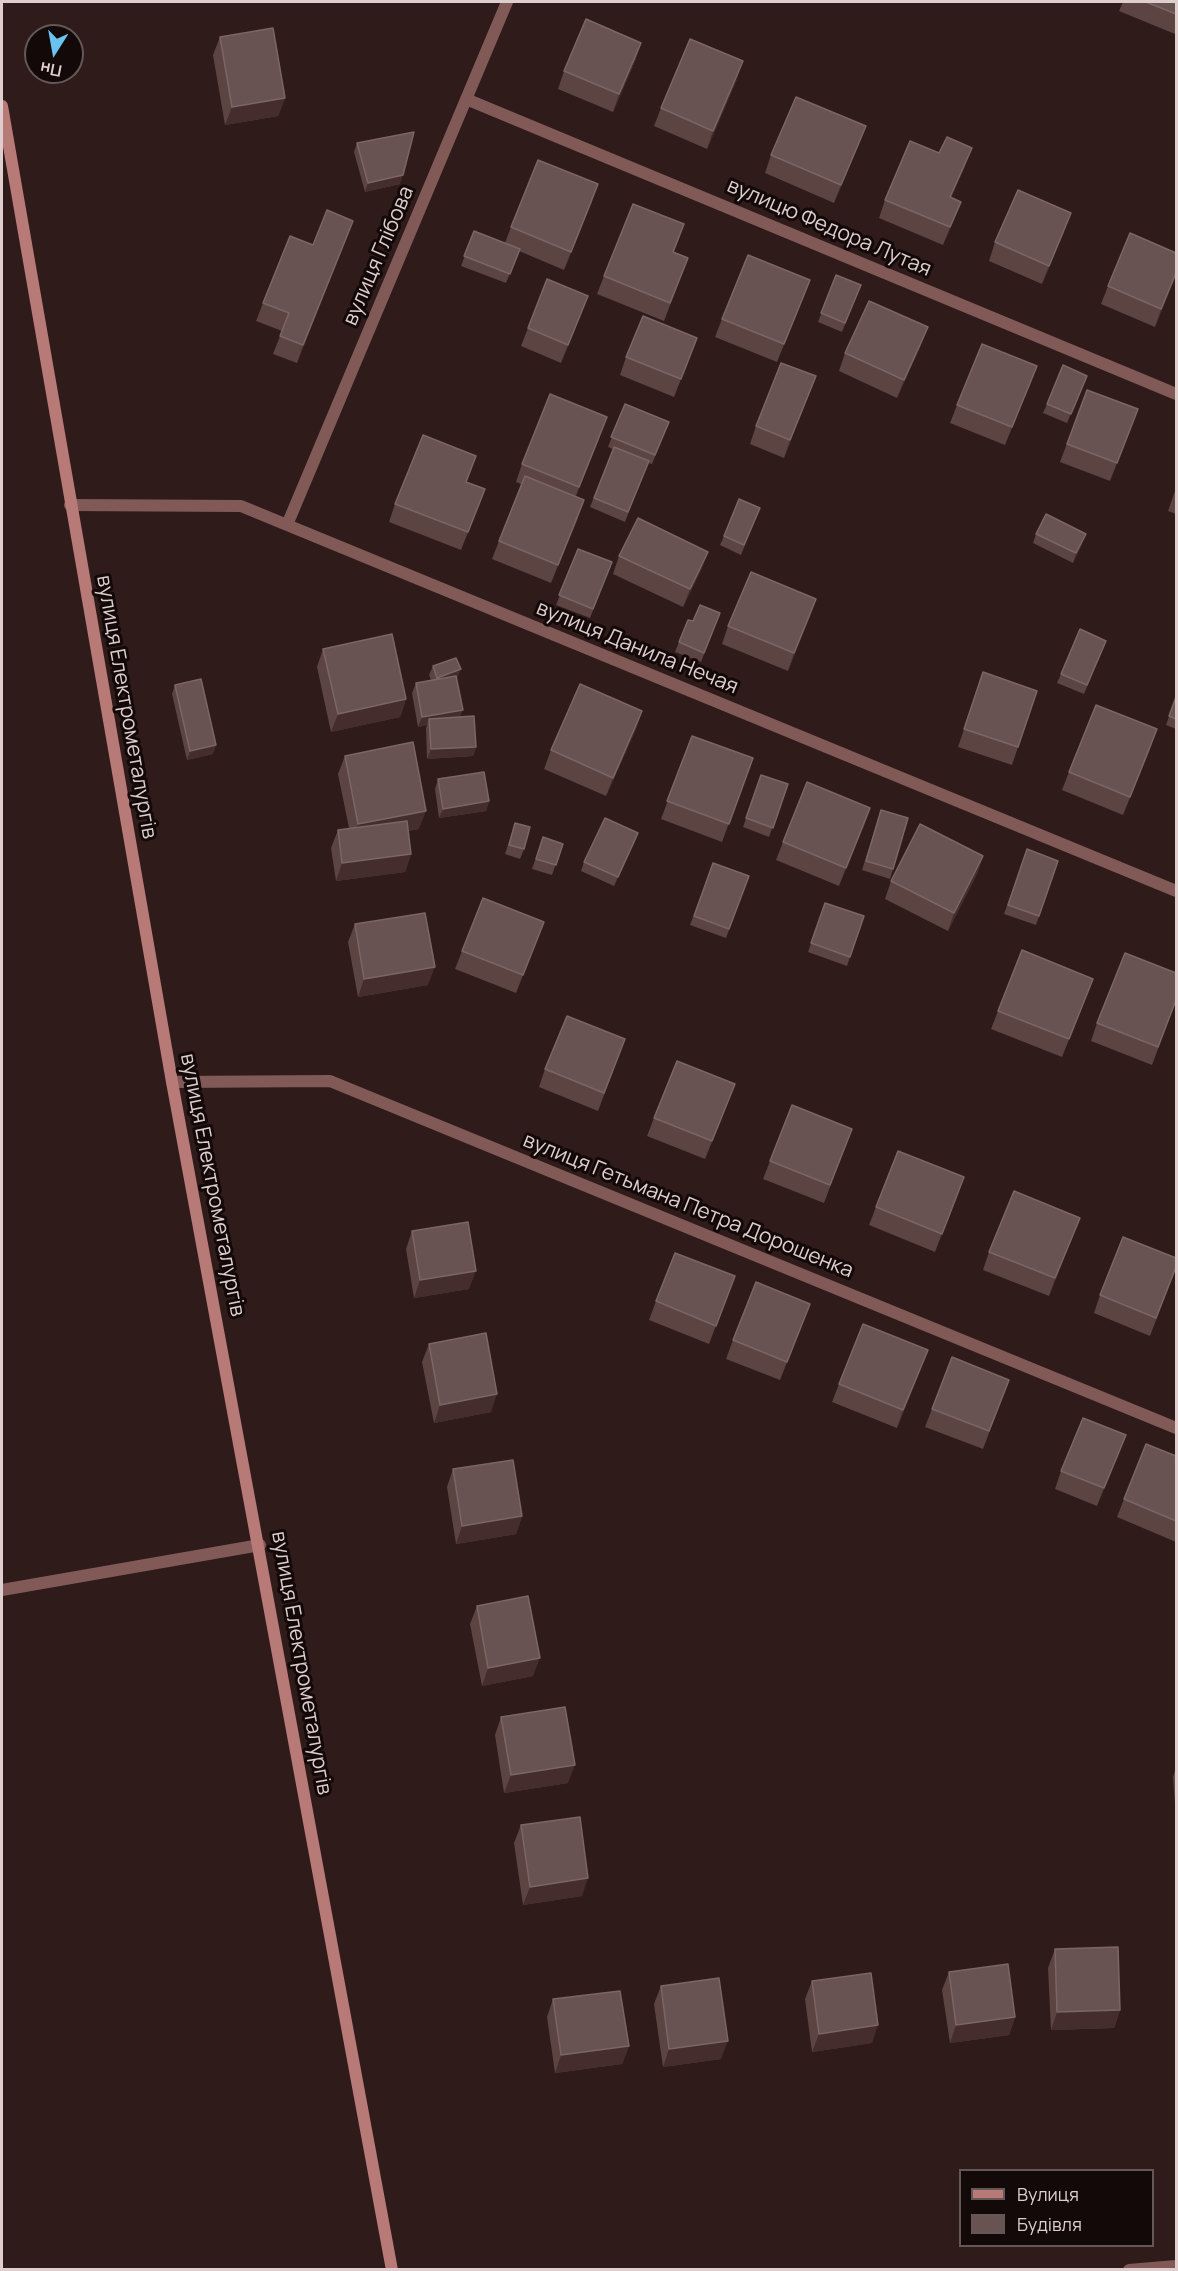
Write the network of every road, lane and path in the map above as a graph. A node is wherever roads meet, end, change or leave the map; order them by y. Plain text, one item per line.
1 (507, 2) edge
2 (466, 99) junction
3 (2, 106) edge
4 (1176, 394) edge
5 (70, 505) junction
6 (287, 525) junction
7 (1176, 891) edge
8 (172, 1082) junction
9 (1176, 1428) edge
10 (260, 1545) junction
11 (2, 1590) edge
12 (1176, 2266) edge
13 (392, 2270) edge
14 (1129, 2270) edge

1 - 2 street, вулиця Глібова
2 - 4 street, вулицю Федора Лутая
2 - 6 street, вулиця Глібова
3 - 5 main road, вулиця Електрометалургів
5 - 6 street, вулиця Данила Нечая
5 - 8 main road, вулиця Електрометалургів
6 - 7 street, вулиця Данила Нечая
8 - 9 street, вулиця Гетьмана Петра Дорошенка
8 - 10 main road, вулиця Електрометалургів
10 - 11 street
10 - 13 main road, вулиця Електрометалургів
12 - 14 street

